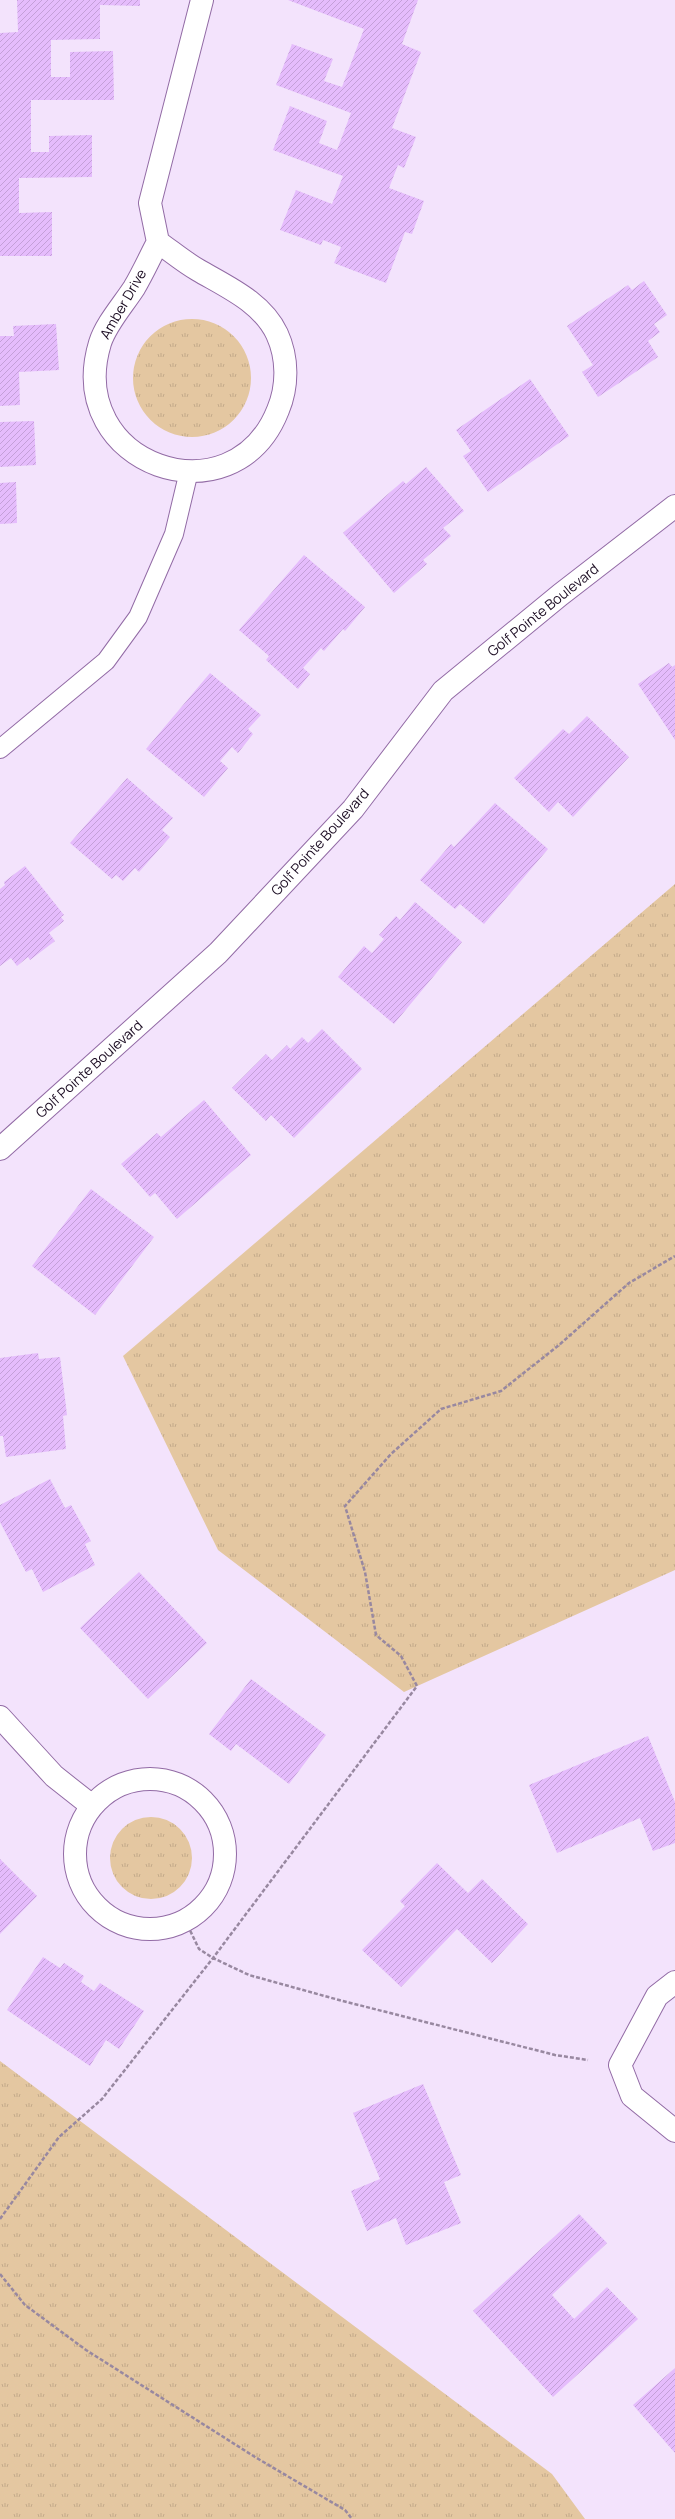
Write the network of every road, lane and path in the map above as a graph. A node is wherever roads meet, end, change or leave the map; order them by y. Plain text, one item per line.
1 (202, 0) edge
2 (158, 242) junction
3 (189, 471) junction
4 (675, 506) edge
5 (0, 749) edge
6 (0, 1149) edge
7 (675, 1256) edge
8 (0, 1717) edge
9 (92, 1806) junction
10 (185, 1920) junction
11 (212, 1958) junction
12 (675, 1982) edge
13 (620, 2065) junction
14 (675, 2131) edge
15 (0, 2220) edge
16 (0, 2274) edge
17 (352, 2519) edge

1 - 2 street
2 - 3 street, Amber Drive
2 - 3 street, Amber Drive
3 - 5 lane
4 - 6 street, Golf Pointe Boulevard
7 - 11 path
8 - 9 street
9 - 10 street
9 - 10 street
10 - 11 path
11 - 13 path
11 - 15 path
12 - 13 street
13 - 14 street
16 - 17 path

